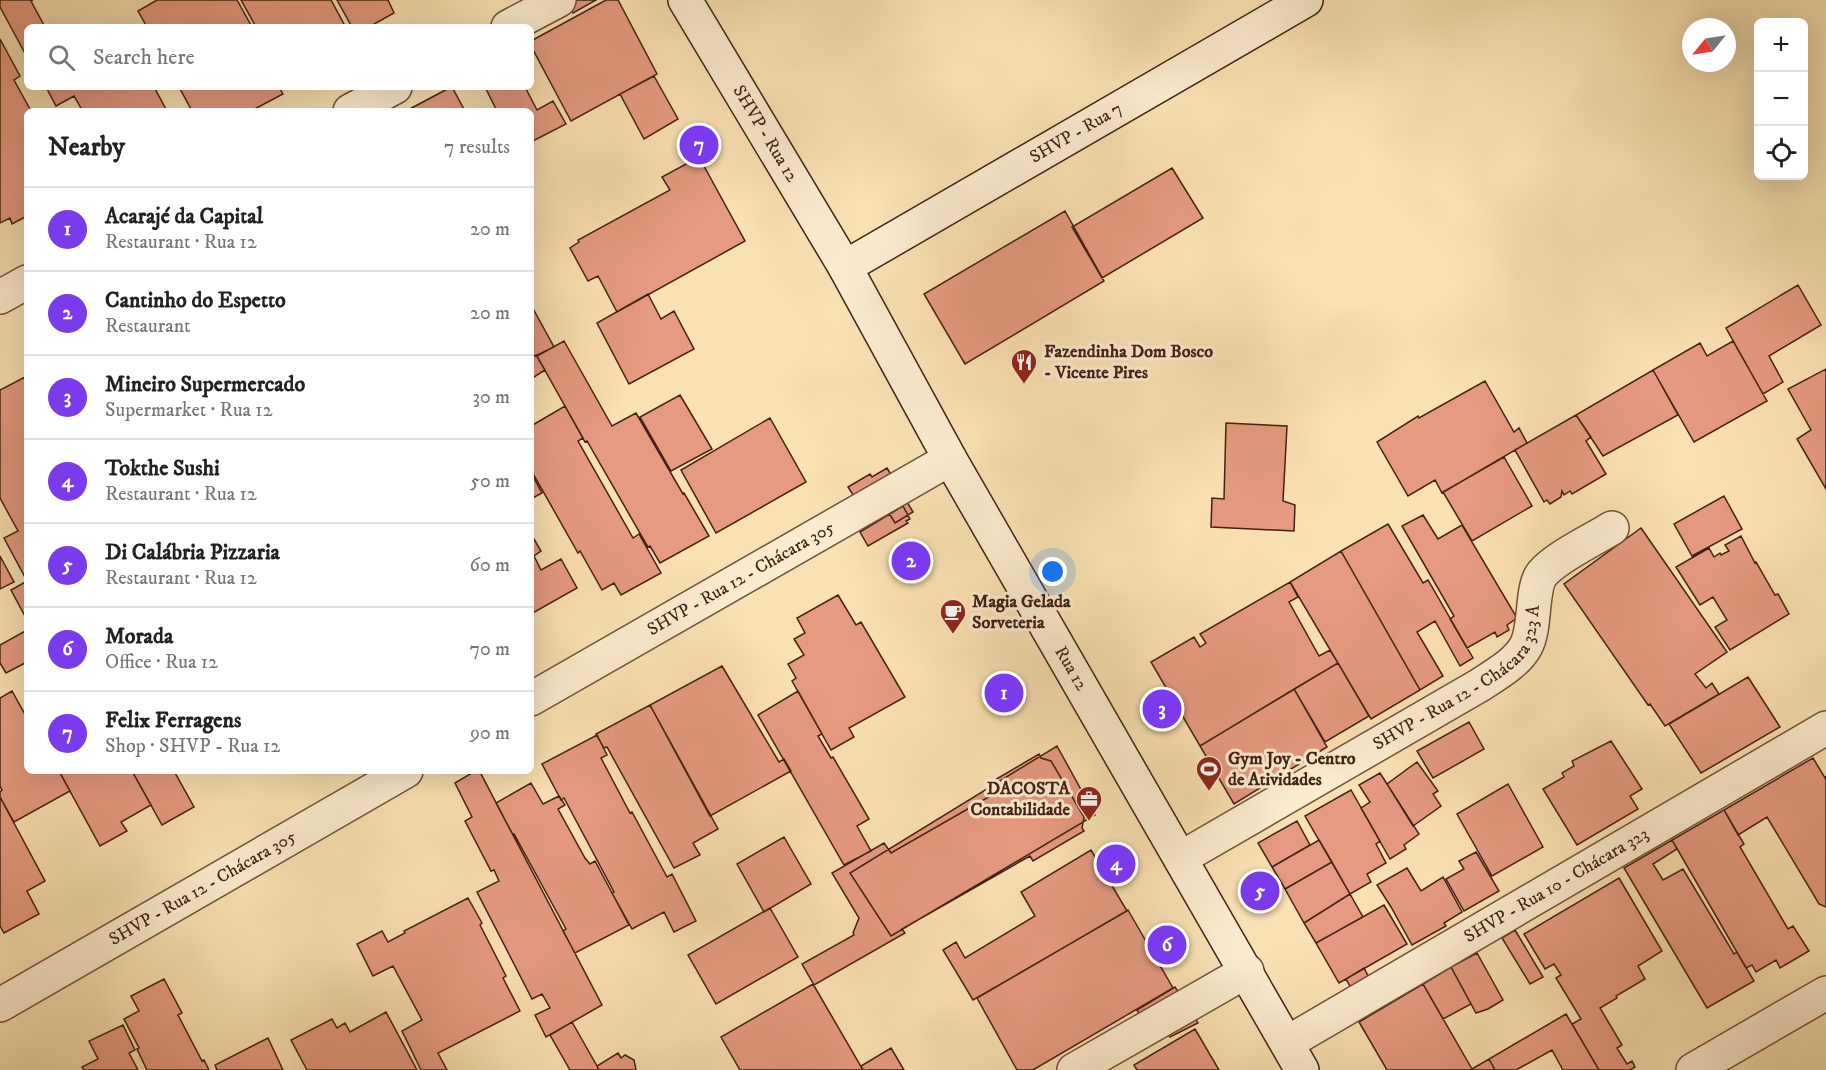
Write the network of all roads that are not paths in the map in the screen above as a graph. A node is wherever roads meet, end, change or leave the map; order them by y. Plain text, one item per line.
1 (559, 0) edge
2 (685, 0) edge
3 (1306, 0) edge
4 (514, 24) edge
5 (389, 90) edge
6 (356, 108) edge
7 (844, 267) junction
8 (24, 284) edge
9 (0, 297) edge
10 (950, 459) junction
11 (1612, 528) dead end
12 (534, 697) edge
13 (1826, 728) edge
14 (401, 774) edge
15 (1180, 858) junction
16 (1247, 971) junction
17 (1826, 993) edge
18 (0, 1005) edge
19 (1294, 1056) edge
20 (1074, 1070) edge
21 (1693, 1070) edge

1 - 4 street
2 - 7 street, SHVP - Rua 12
3 - 7 street, SHVP - Rua 7
5 - 6 street
7 - 10 street, Rua 12
8 - 9 street
10 - 12 street, SHVP - Rua 12 - Chácara 305
10 - 15 street, Rua 12
11 - 15 street, SHVP - Rua 12 - Chácara 323 A
13 - 19 street, SHVP - Rua 10 - Chácara 323
14 - 18 street, SHVP - Rua 12 - Chácara 305
15 - 16 street, Rua 12
16 - 19 street, Rua 12
16 - 20 street
17 - 21 street

